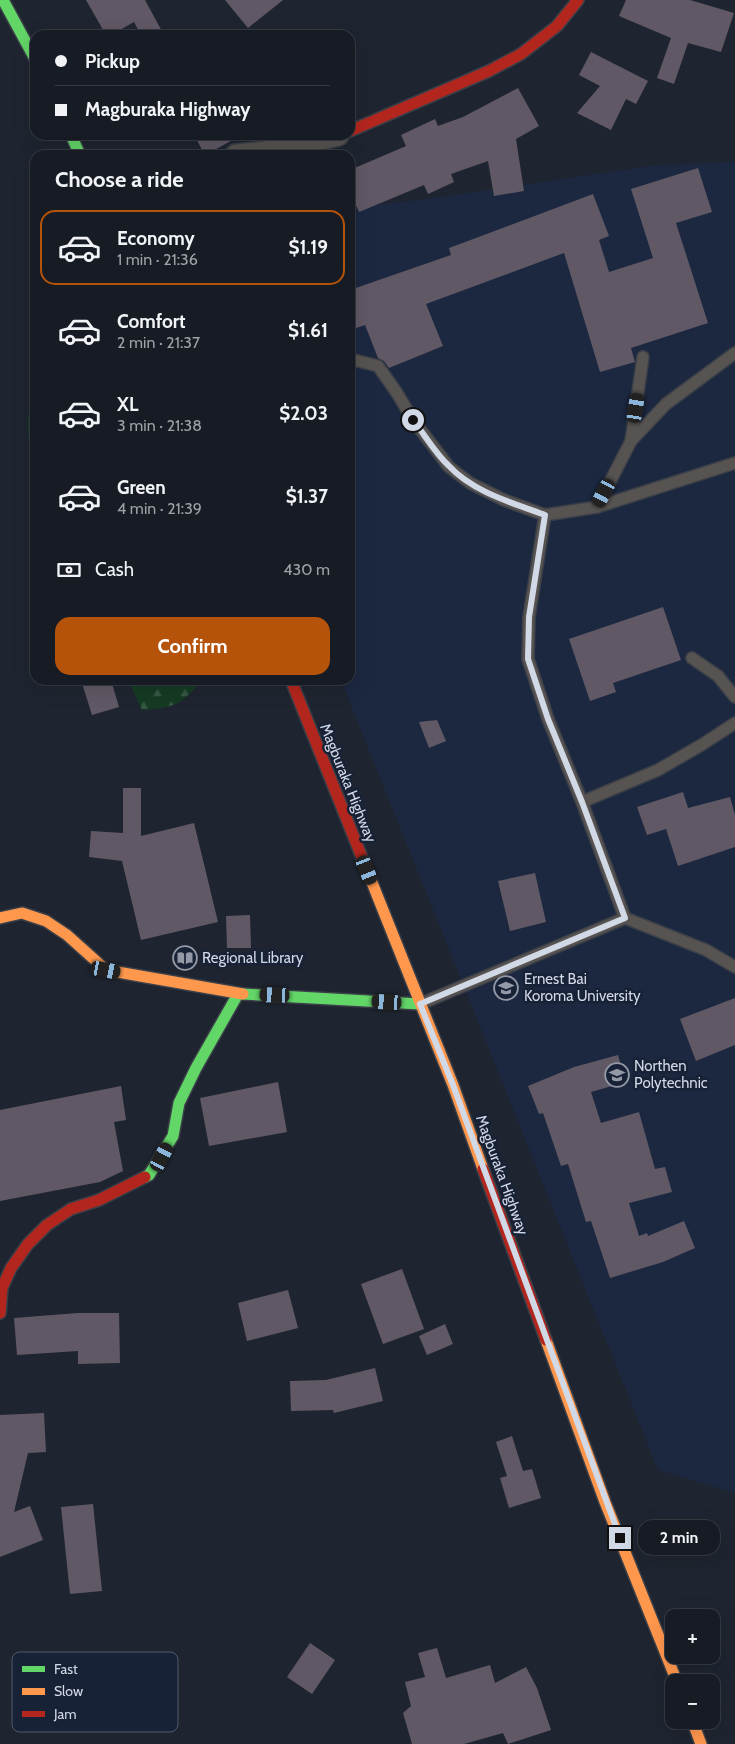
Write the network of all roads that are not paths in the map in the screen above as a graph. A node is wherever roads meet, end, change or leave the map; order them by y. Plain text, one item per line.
1 (3, 0) edge
2 (578, 0) edge
3 (30, 50) edge
4 (355, 129) edge
5 (317, 140) edge
6 (274, 150) edge
7 (735, 353) edge
8 (643, 358) dead end
9 (355, 360) edge
10 (631, 441) junction
11 (735, 463) edge
12 (597, 507) junction
13 (545, 515) junction
14 (692, 658) dead end
15 (293, 685) edge
16 (735, 698) edge
17 (735, 722) edge
18 (582, 802) junction
19 (0, 918) edge
20 (625, 918) junction
21 (735, 967) edge
22 (238, 994) junction
23 (420, 1004) junction
24 (0, 1312) edge
25 (674, 1674) edge
26 (695, 1729) edge
27 (701, 1744) edge

1 - 3 main road
2 - 4 main road
5 - 6 street
7 - 10 lane
8 - 10 lane
9 - 13 lane
10 - 12 lane
11 - 12 lane
12 - 13 lane
13 - 18 lane
14 - 16 lane
15 - 23 main road, Magburaka Highway
17 - 18 lane
18 - 20 lane
19 - 22 main road
20 - 21 lane
20 - 23 lane
22 - 23 main road
22 - 24 main road
23 - 25 main road, Magburaka Highway
26 - 27 main road

